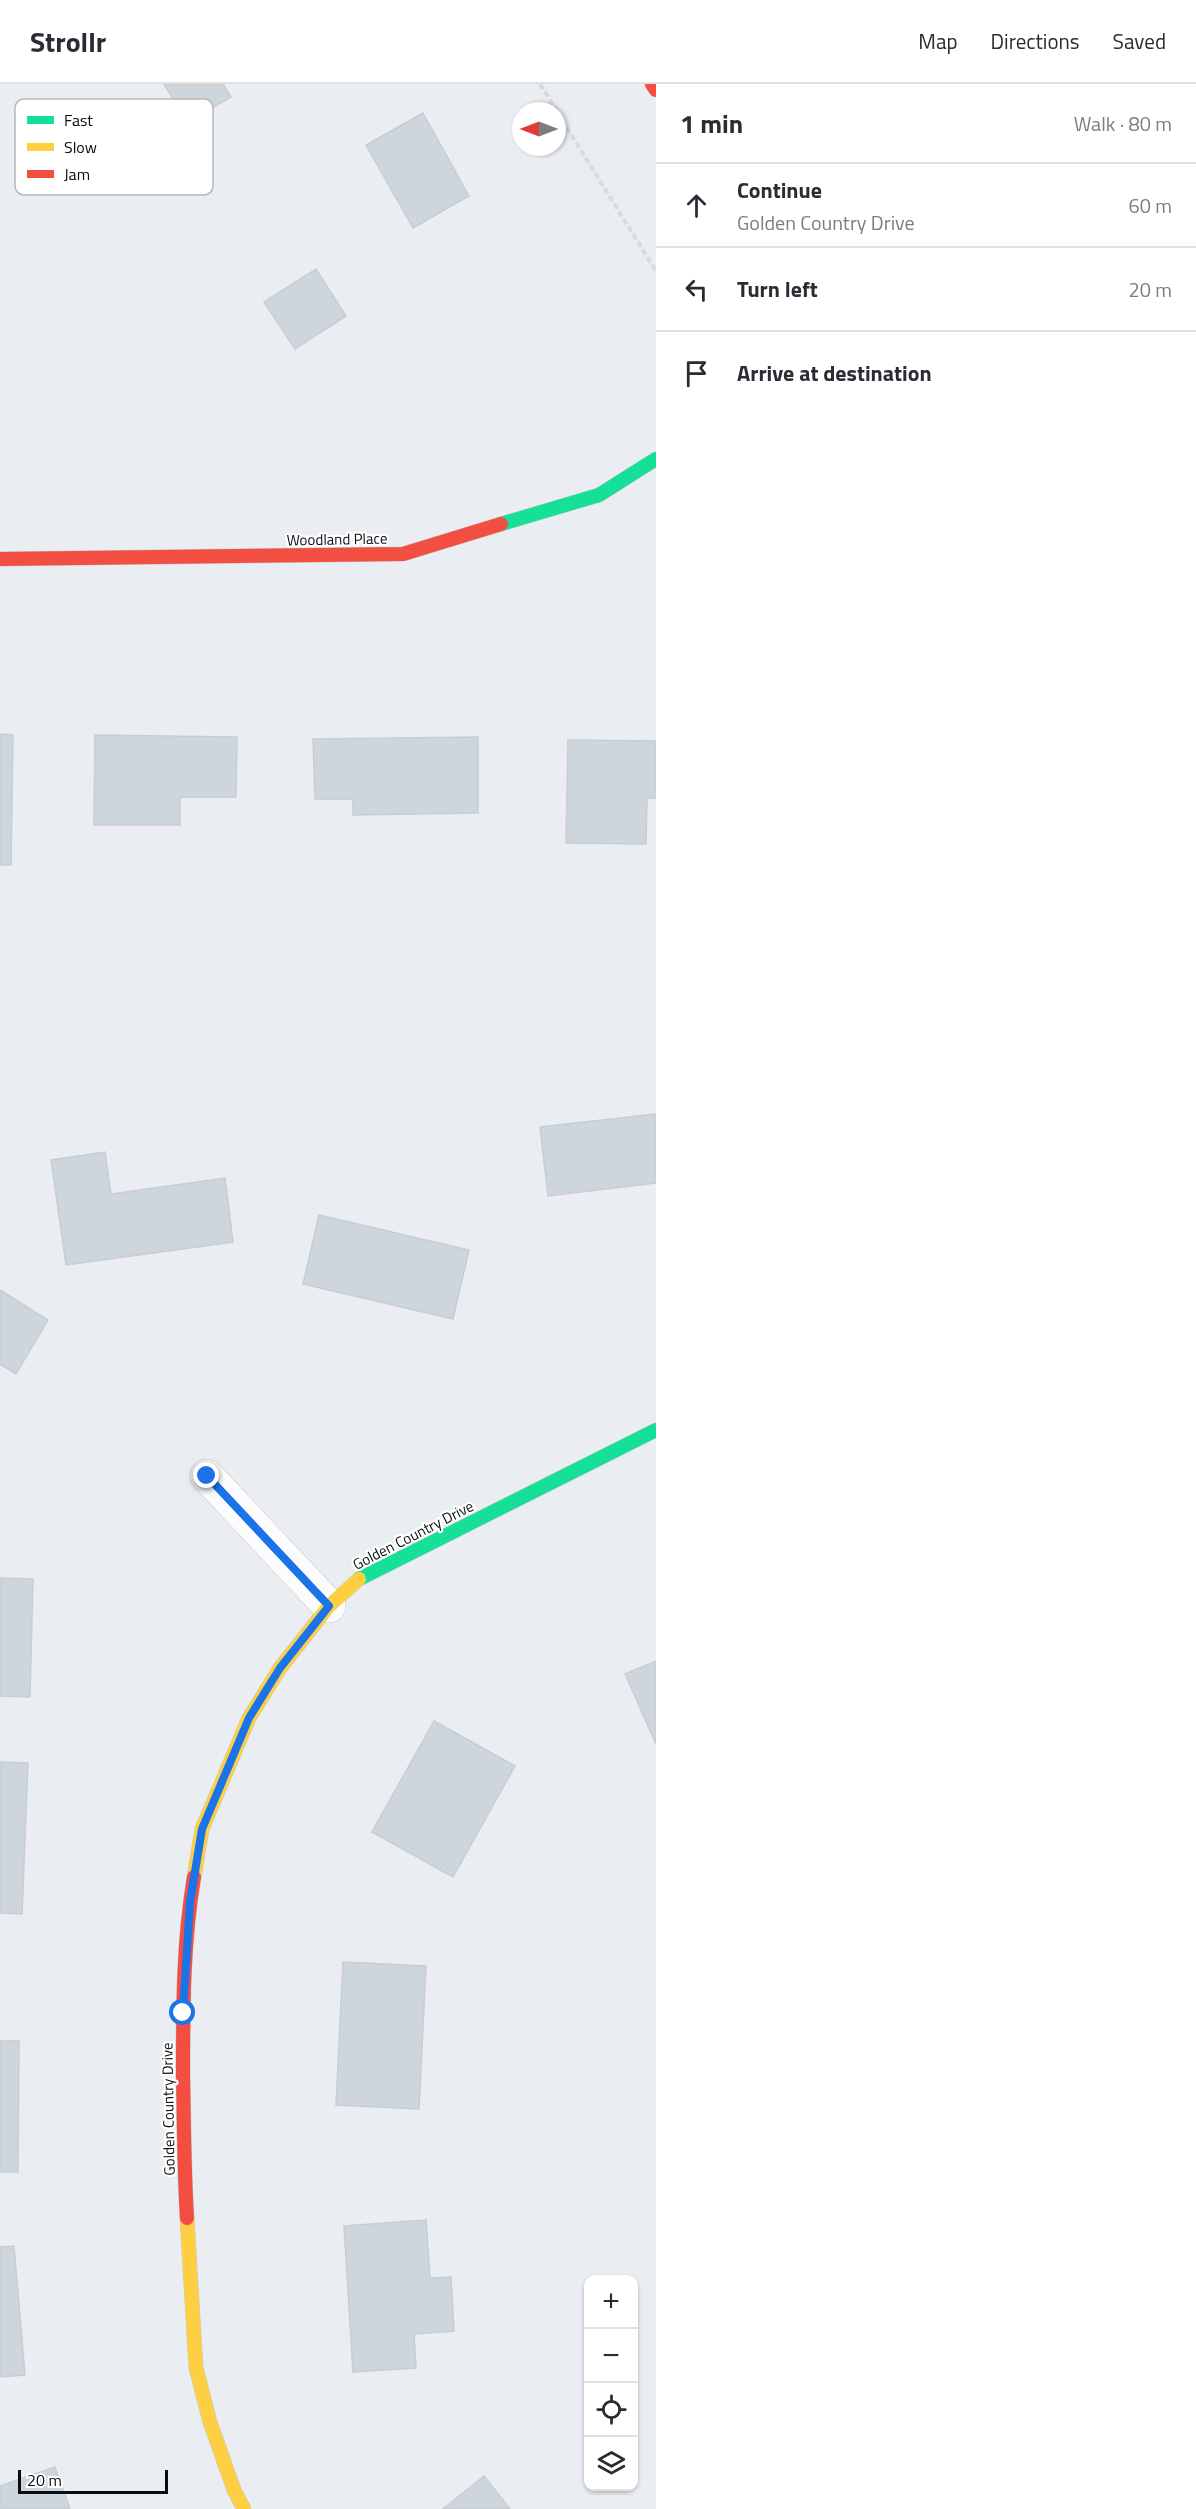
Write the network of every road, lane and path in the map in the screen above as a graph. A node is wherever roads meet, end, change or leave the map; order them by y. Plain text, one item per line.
1 (540, 84) edge
2 (652, 84) edge
3 (656, 90) edge
4 (551, 102) edge
5 (566, 126) edge
6 (656, 271) edge
7 (656, 459) edge
8 (0, 559) edge
9 (656, 1430) edge
10 (207, 1476) dead end
11 (329, 1606) junction
12 (244, 2509) edge

1 - 4 path
2 - 3 street
5 - 6 path
7 - 8 street, Woodland Place
9 - 11 street, Golden Country Drive
10 - 11 street
11 - 12 street, Golden Country Drive

